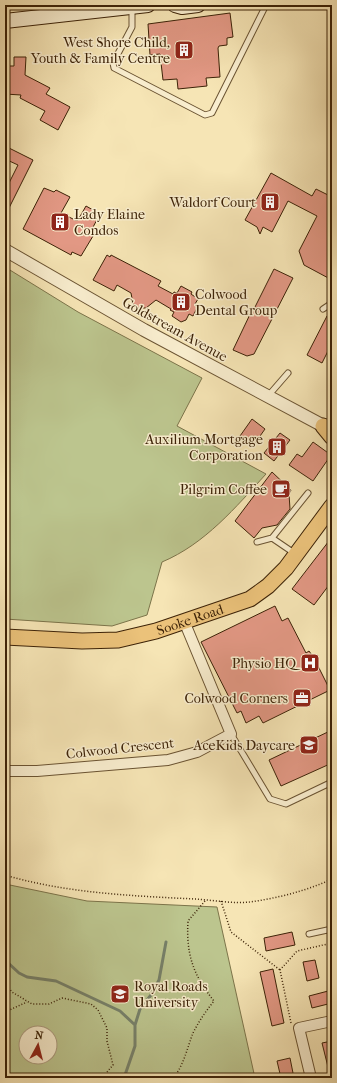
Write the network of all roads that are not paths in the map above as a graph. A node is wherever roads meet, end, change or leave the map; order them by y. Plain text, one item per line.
1 (148, 5) edge
2 (175, 5) edge
3 (198, 5) edge
4 (266, 5) edge
5 (132, 7) junction
6 (50, 10) edge
7 (5, 21) edge
8 (5, 250) edge
9 (332, 302) edge
10 (323, 309) dead end
11 (288, 373) dead end
12 (268, 396) junction
13 (329, 431) edge
14 (308, 493) dead end
15 (332, 506) edge
16 (272, 538) junction
17 (256, 542) dead end
18 (296, 555) junction
19 (184, 621) junction
20 (5, 637) edge
21 (231, 734) junction
22 (5, 771) edge
23 (332, 782) edge
24 (332, 929) edge
25 (309, 934) dead end
26 (332, 1021) edge
27 (311, 1078) edge

1 - 5 main road
2 - 3 main road
4 - 5 lane
5 - 6 main road
6 - 7 main road
8 - 12 street, Goldstream Avenue
9 - 10 lane
11 - 12 lane
12 - 13 street, Goldstream Avenue
14 - 16 lane
15 - 18 main road, Sooke Road
16 - 17 lane
16 - 18 lane
18 - 19 main road, Sooke Road
19 - 20 main road, Sooke Road
19 - 21 street
21 - 22 street, Colwood Crescent
21 - 23 lane
24 - 25 lane
26 - 27 street

